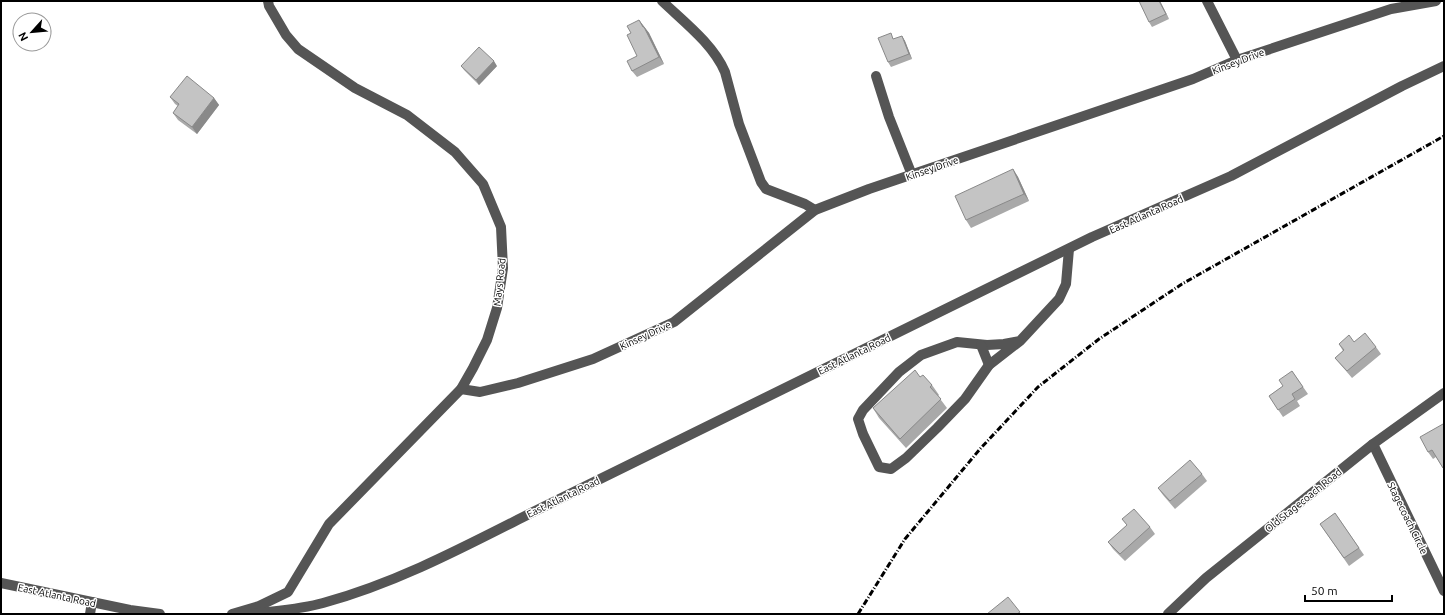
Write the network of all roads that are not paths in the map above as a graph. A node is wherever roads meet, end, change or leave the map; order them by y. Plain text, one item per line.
1 (268, 1) edge
2 (662, 1) edge
3 (1207, 1) edge
4 (1436, 1) edge
5 (1237, 60) junction
6 (1444, 66) edge
7 (876, 76) dead end
8 (912, 175) junction
9 (815, 210) junction
10 (1069, 249) junction
11 (1020, 341) junction
12 (981, 345) junction
13 (989, 365) junction
14 (461, 389) junction
15 (1444, 394) edge
16 (1373, 444) junction
17 (1, 583) edge
18 (1444, 591) edge
19 (92, 602) junction
20 (90, 614) edge
21 (160, 614) edge
22 (232, 614) edge
23 (254, 614) edge
24 (1168, 614) edge

1 - 14 street, Mays Road
2 - 9 street
3 - 5 street
4 - 5 street, Kinsey Drive
5 - 8 street, Kinsey Drive
6 - 10 street, East Atlanta Road
7 - 8 street
8 - 9 street, Kinsey Drive
9 - 14 street, Kinsey Drive
10 - 11 street
10 - 23 street, East Atlanta Road
11 - 12 street
11 - 13 street
12 - 13 street
12 - 13 street
14 - 22 street, Mays Road
15 - 16 street, Old Stagecoach Road
16 - 18 street, Stagecoach Circle
16 - 24 street, Old Stagecoach Road
17 - 19 street, East Atlanta Road
19 - 20 street
19 - 21 street, East Atlanta Road

